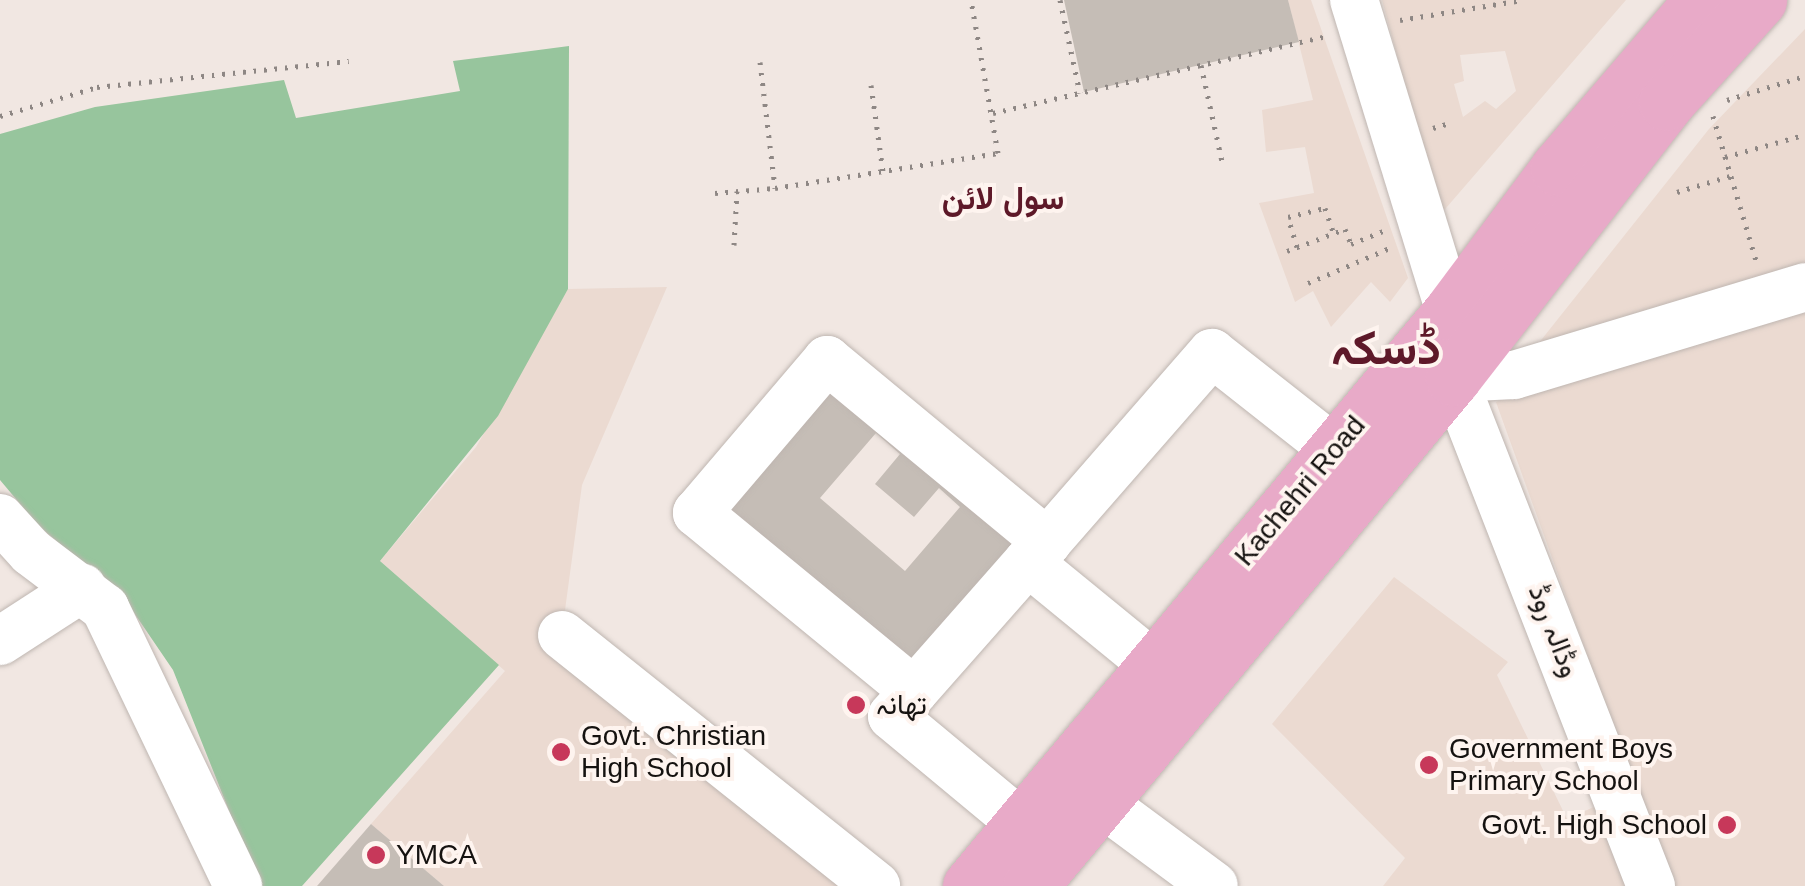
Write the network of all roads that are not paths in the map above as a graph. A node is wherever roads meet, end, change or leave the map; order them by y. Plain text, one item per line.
1 (1702, 0) edge
2 (1759, 0) edge
3 (1356, 14) edge
4 (1786, 291) edge
5 (1450, 313) junction
6 (1453, 378) junction
7 (1334, 449) junction
8 (0, 518) edge
9 (1037, 552) junction
10 (82, 588) junction
11 (562, 635) dead end
12 (0, 640) edge
13 (1172, 680) junction
14 (914, 691) junction
15 (1102, 803) junction
16 (1022, 824) junction
17 (238, 886) edge
18 (876, 886) edge
19 (970, 886) edge
20 (1030, 886) edge
21 (1214, 886) edge
22 (1651, 886) edge

1 - 5 main road, Kachehri Road
2 - 6 main road, Kachehri Road
3 - 5 street
4 - 6 street
5 - 7 main road, Kachehri Road
6 - 13 main road, Kachehri Road
6 - 22 street, وڈالہ روڈ
7 - 9 street
7 - 13 main road, Kachehri Road
8 - 10 street
9 - 13 street
9 - 14 street
9 - 14 street
10 - 12 street
10 - 17 street
11 - 18 street
13 - 15 main road, Kachehri Road
13 - 16 main road, Kachehri Road
14 - 16 street
15 - 20 main road, Kachehri Road
15 - 21 street
16 - 19 main road, Kachehri Road

